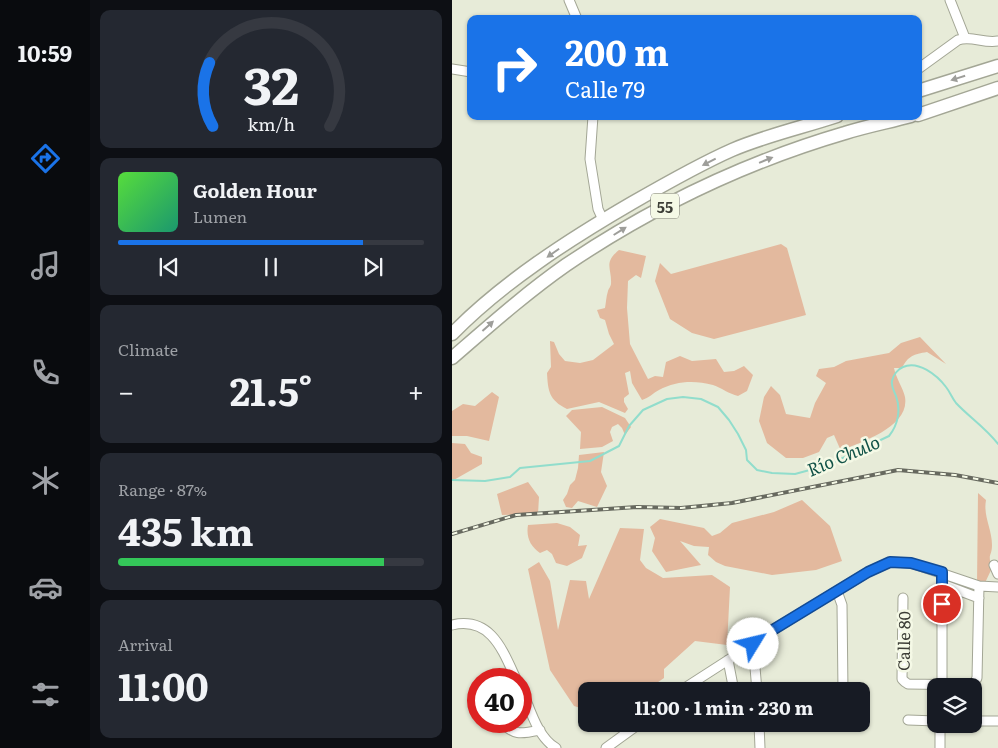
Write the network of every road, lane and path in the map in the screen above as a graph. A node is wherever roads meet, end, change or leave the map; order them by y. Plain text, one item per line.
1 (569, 0) edge
2 (950, 0) edge
3 (575, 15) edge
4 (965, 38) junction
5 (998, 41) edge
6 (922, 66) edge
7 (998, 66) edge
8 (452, 69) edge
9 (467, 71) edge
10 (998, 88) edge
11 (922, 90) edge
12 (922, 113) edge
13 (593, 120) edge
14 (825, 120) edge
15 (895, 120) edge
16 (603, 220) junction
17 (452, 334) edge
18 (452, 358) edge
19 (942, 572) junction
20 (942, 584) junction
21 (979, 586) junction
22 (998, 587) edge
23 (837, 591) junction
24 (903, 598) dead end
25 (979, 598) junction
26 (452, 624) edge
27 (756, 642) junction
28 (728, 660) junction
29 (511, 668) edge
30 (942, 678) edge
31 (977, 678) edge
32 (694, 682) edge
33 (732, 682) edge
34 (757, 682) edge
35 (843, 682) edge
36 (927, 684) edge
37 (532, 712) edge
38 (908, 720) dead end
39 (927, 721) edge
40 (982, 721) edge
41 (998, 721) edge
42 (540, 730) junction
43 (532, 731) edge
44 (627, 732) edge
45 (759, 732) edge
46 (940, 733) edge
47 (556, 748) edge
48 (606, 748) edge
49 (760, 748) edge
50 (940, 748) edge

1 - 3 street
2 - 4 street
4 - 5 street
4 - 6 street
7 -> 11 highway
8 - 9 street
10 - 12 highway
13 - 16 street
14 -> 16 highway, 55
18 -> 15 highway, 55
16 -> 17 highway, 55
19 - 20 street
19 - 21 street
19 - 23 street
20 - 25 street
20 - 30 street
21 - 22 street
21 - 25 street
23 - 27 street
23 - 35 street
24 - 36 street, Calle 80
25 - 31 street
26 - 29 street
27 - 28 street
27 - 34 street
28 - 32 street
28 - 33 street
37 - 42 street
38 - 39 street
40 - 41 street
42 - 43 street
42 - 47 street
44 - 48 street
45 - 49 street
46 - 50 street

